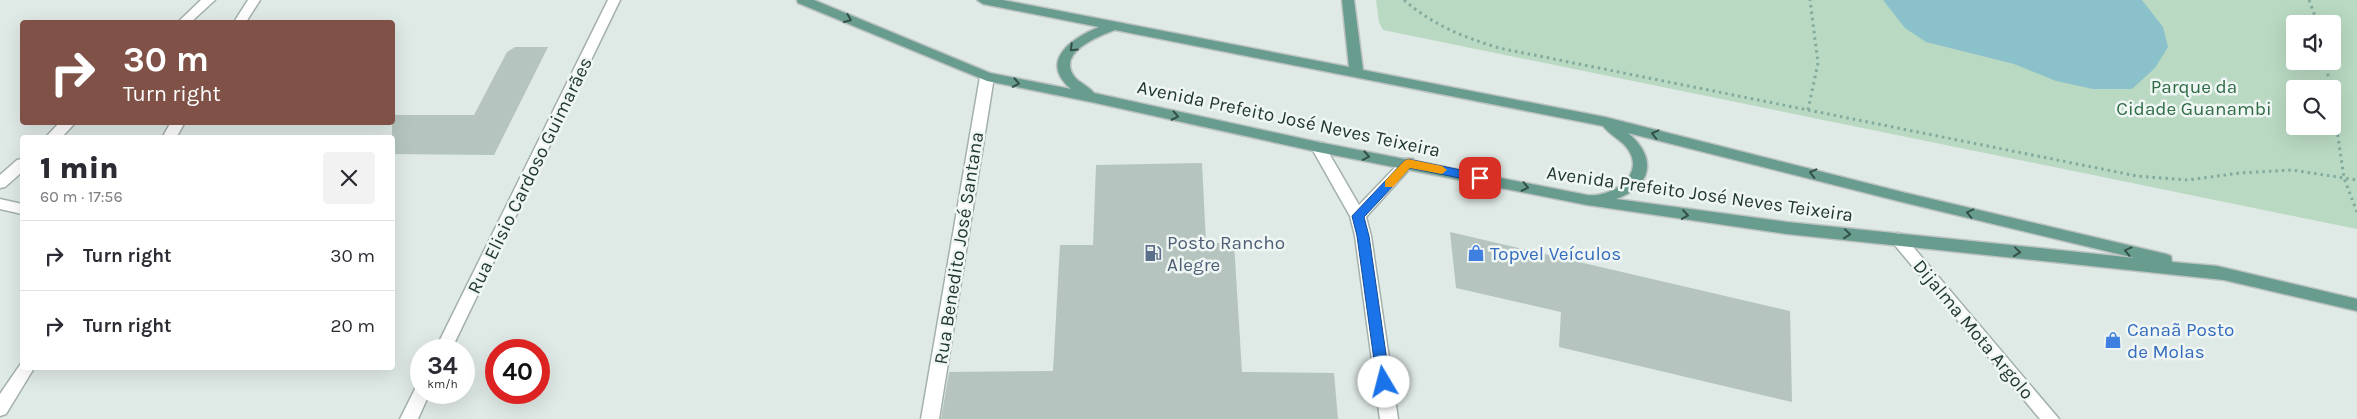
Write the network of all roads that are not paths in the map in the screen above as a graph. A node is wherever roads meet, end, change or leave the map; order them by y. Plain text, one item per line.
1 (209, 0) edge
2 (254, 0) edge
3 (614, 0) edge
4 (803, 0) edge
5 (984, 0) edge
6 (1348, 0) edge
7 (186, 20) edge
8 (241, 20) edge
9 (1115, 25) junction
10 (1356, 72) junction
11 (987, 77) junction
12 (1091, 97) junction
13 (1605, 122) junction
14 (66, 125) edge
15 (55, 135) edge
16 (1318, 147) junction
17 (1408, 163) junction
18 (20, 166) edge
19 (0, 183) edge
20 (1587, 200) junction
21 (0, 204) edge
22 (20, 209) edge
23 (1358, 216) junction
24 (1898, 239) junction
25 (2227, 274) junction
26 (2357, 305) edge
27 (448, 339) edge
28 (25, 370) edge
29 (416, 404) edge
30 (0, 409) edge
31 (409, 419) edge
32 (930, 419) edge
33 (1389, 419) edge
34 (2050, 419) edge

1 - 7 street
2 - 8 street
3 - 27 street, Rua Elisio Cardoso Guimarães
4 -> 11 main road, Avenida Prefeito José Neves Teixeira
5 - 9 main road, Avenida Prefeito José Neves Teixeira
6 - 10 main road
9 - 10 main road, Avenida Prefeito José Neves Teixeira
9 -> 12 main road
10 - 13 main road, Avenida Prefeito José Neves Teixeira
11 -> 12 main road, Avenida Prefeito José Neves Teixeira
11 - 32 street, Rua Benedito José Santana
12 -> 16 main road, Avenida Prefeito José Neves Teixeira
13 - 20 main road
25 -> 13 main road, Avenida Prefeito José Neves Teixeira
14 - 15 street
16 -> 17 main road, Avenida Prefeito José Neves Teixeira
16 - 23 street
17 -> 20 main road, Avenida Prefeito José Neves Teixeira
17 - 23 street
18 - 19 street
20 -> 24 main road, Avenida Prefeito José Neves Teixeira
21 - 22 street
23 - 33 street
24 -> 25 main road, Avenida Prefeito José Neves Teixeira
24 - 34 street, Dijalma Mota Argolo
25 - 26 main road, Avenida Prefeito José Neves Teixeira
28 - 30 street
29 - 31 street

